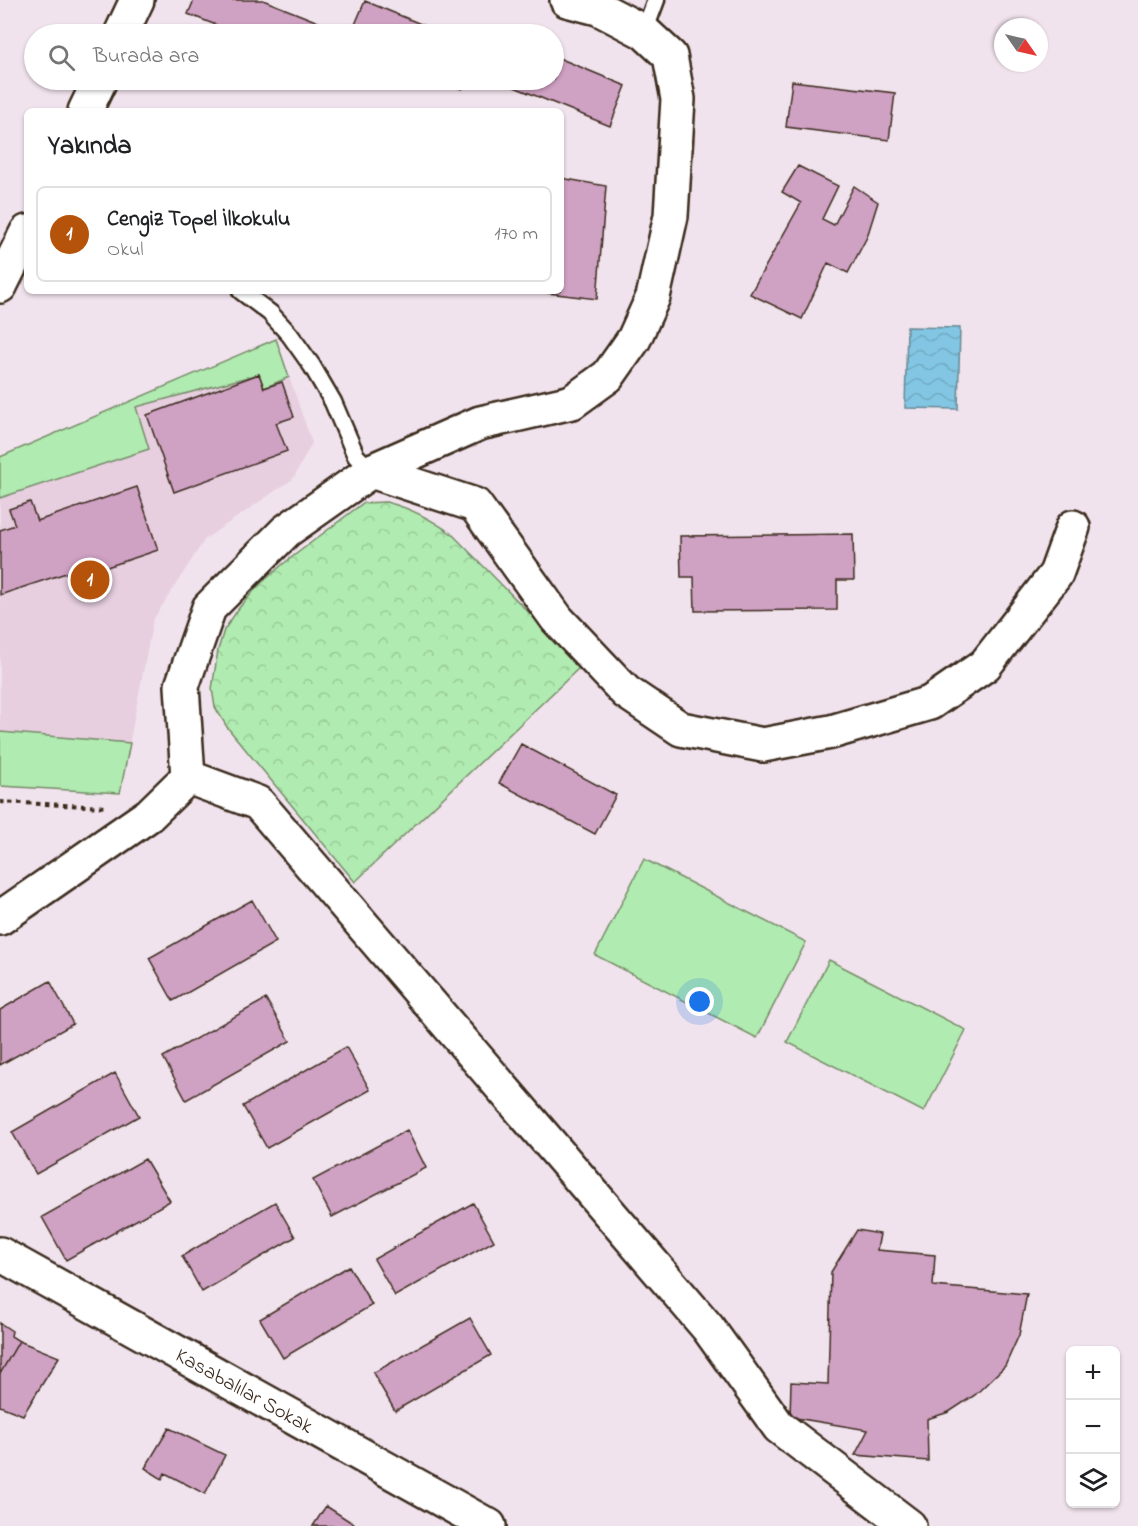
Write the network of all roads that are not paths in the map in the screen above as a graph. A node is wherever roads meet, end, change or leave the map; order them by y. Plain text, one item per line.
1 (137, 0) edge
2 (567, 0) edge
3 (656, 0) edge
4 (126, 24) edge
5 (644, 32) junction
6 (95, 90) edge
7 (86, 108) edge
8 (24, 237) edge
9 (0, 286) edge
10 (245, 294) edge
11 (371, 471) junction
12 (1073, 526) dead end
13 (188, 777) junction
14 (0, 918) edge
15 (0, 1254) edge
16 (489, 1526) edge
17 (909, 1526) edge

1 - 4 street
2 - 5 street
3 - 5 lane
5 - 11 street
6 - 7 street
8 - 9 street
10 - 11 lane
11 - 12 street
11 - 13 street
13 - 14 street
13 - 17 street
15 - 16 street, Kasabalılar Sokak

